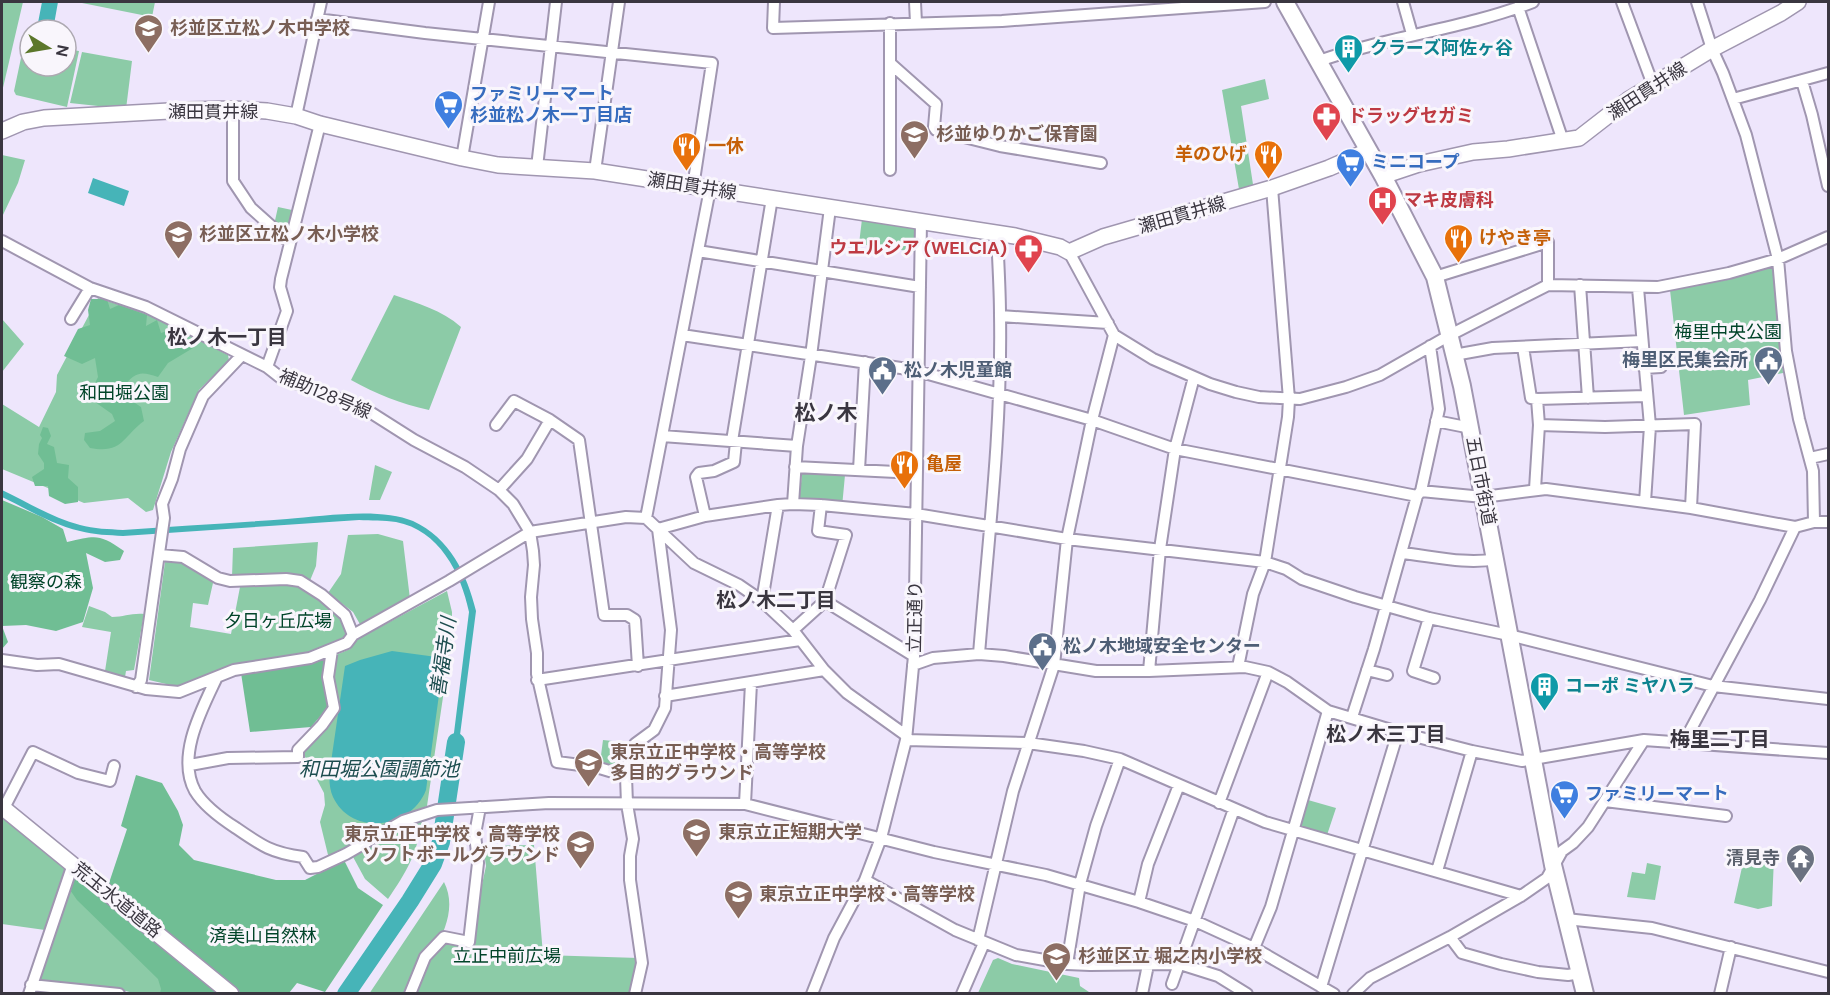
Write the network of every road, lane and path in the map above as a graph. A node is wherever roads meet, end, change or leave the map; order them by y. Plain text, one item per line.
1 (321, 2) edge
2 (489, 2) edge
3 (556, 2) edge
4 (619, 2) edge
5 (774, 2) edge
6 (915, 2) edge
7 (1266, 2) edge
8 (1285, 2) edge
9 (1403, 2) edge
10 (1533, 2) edge
11 (1622, 2) edge
12 (1697, 2) edge
13 (1798, 2) edge
14 (1518, 7) junction
15 (317, 19) junction
16 (890, 23) junction
17 (916, 23) junction
18 (1412, 34) junction
19 (482, 39) junction
20 (551, 47) junction
21 (1712, 49) junction
22 (613, 54) junction
23 (1319, 61) junction
24 (891, 64) junction
25 (1828, 73) edge
26 (1802, 81) junction
27 (1653, 85) junction
28 (1733, 99) junction
29 (233, 109) junction
30 (296, 116) junction
31 (320, 124) junction
32 (2, 131) edge
33 (1563, 141) junction
34 (1368, 151) junction
35 (462, 158) junction
36 (1101, 163) dead end
37 (537, 168) junction
38 (890, 170) dead end
39 (595, 171) junction
40 (1383, 177) junction
41 (1828, 186) edge
42 (693, 187) junction
43 (1272, 188) junction
44 (710, 189) junction
45 (772, 198) junction
46 (830, 208) junction
47 (921, 222) junction
48 (997, 233) junction
49 (1828, 237) edge
50 (2, 241) edge
51 (289, 242) junction
52 (698, 251) junction
53 (1069, 252) junction
54 (1778, 259) junction
55 (761, 261) junction
56 (822, 271) junction
57 (1435, 278) junction
58 (1548, 285) junction
59 (1580, 285) junction
60 (920, 286) junction
61 (90, 288) junction
62 (1638, 288) junction
63 (1000, 316) junction
64 (71, 319) dead end
65 (1108, 323) junction
66 (682, 335) junction
67 (1114, 335) junction
68 (1450, 335) junction
69 (1642, 341) junction
70 (1584, 344) junction
71 (748, 346) junction
72 (1430, 346) junction
73 (1523, 347) junction
74 (242, 355) junction
75 (1454, 355) junction
76 (812, 356) junction
77 (865, 362) junction
78 (1661, 367) dead end
79 (267, 368) junction
80 (1644, 368) junction
81 (919, 373) junction
82 (1194, 376) junction
83 (998, 394) junction
84 (1646, 396) junction
85 (1588, 398) junction
86 (1289, 399) junction
87 (1538, 399) junction
88 (550, 420) junction
89 (1092, 420) junction
90 (1436, 421) junction
91 (496, 425) dead end
92 (1539, 425) junction
93 (1650, 426) junction
94 (1471, 429) junction
95 (662, 436) junction
96 (734, 442) junction
97 (797, 446) junction
98 (1175, 449) junction
99 (1828, 454) edge
100 (1810, 458) junction
101 (795, 467) junction
102 (859, 470) junction
103 (1280, 471) junction
104 (916, 473) junction
105 (1535, 489) junction
106 (499, 490) junction
107 (1419, 493) junction
108 (1483, 497) junction
109 (1646, 502) junction
110 (794, 504) junction
111 (778, 505) junction
112 (821, 505) junction
113 (1691, 508) junction
114 (916, 514) junction
115 (705, 516) junction
116 (646, 518) junction
117 (592, 522) junction
118 (1814, 522) junction
119 (1828, 522) edge
120 (990, 525) junction
121 (1795, 527) junction
122 (658, 529) junction
123 (530, 532) junction
124 (1067, 539) junction
125 (1160, 549) junction
126 (1402, 553) junction
127 (160, 555) junction
128 (1496, 559) junction
129 (1265, 562) junction
130 (762, 601) junction
131 (825, 601) junction
132 (1386, 606) junction
133 (1429, 618) junction
134 (793, 630) junction
135 (354, 635) junction
136 (1509, 635) junction
137 (800, 640) junction
138 (332, 650) junction
139 (979, 654) junction
140 (2, 660) edge
141 (670, 661) junction
142 (914, 661) junction
143 (1054, 665) junction
144 (638, 666) junction
145 (1238, 667) junction
146 (824, 670) junction
147 (1367, 670) junction
148 (1149, 671) junction
149 (1268, 672) junction
150 (1387, 675) dead end
151 (217, 677) junction
152 (1434, 678) dead end
153 (537, 680) junction
154 (751, 683) junction
155 (1713, 686) junction
156 (136, 687) junction
157 (665, 696) junction
158 (1828, 699) edge
159 (1328, 711) junction
160 (1352, 717) junction
161 (1398, 732) junction
162 (907, 738) junction
163 (1644, 740) junction
164 (1684, 742) junction
165 (1028, 743) junction
166 (1472, 751) junction
167 (1828, 753) edge
168 (1120, 759) junction
169 (1533, 761) junction
170 (190, 765) junction
171 (114, 766) dead end
172 (626, 776) junction
173 (1179, 785) junction
174 (1605, 801) junction
175 (1219, 802) junction
176 (627, 804) junction
177 (745, 804) junction
178 (480, 807) junction
179 (3, 808) edge
180 (1234, 809) junction
181 (1726, 816) dead end
182 (1294, 831) junction
183 (881, 838) junction
184 (1363, 851) junction
185 (73, 864) junction
186 (995, 865) junction
187 (1553, 865) junction
188 (1437, 871) junction
189 (865, 880) junction
190 (1080, 884) junction
191 (1521, 896) junction
192 (1139, 902) junction
193 (1566, 919) junction
194 (1195, 921) junction
195 (1450, 937) junction
196 (981, 941) junction
197 (1731, 947) junction
198 (1254, 948) junction
199 (1067, 964) junction
200 (1180, 964) junction
201 (1148, 965) junction
202 (1828, 972) edge
203 (1580, 973) junction
204 (1172, 984) dead end
205 (1321, 987) junction
206 (30, 989) edge
207 (119, 993) edge
208 (231, 993) edge
209 (410, 993) edge
210 (635, 993) edge
211 (812, 993) edge
212 (962, 993) edge
213 (1142, 993) edge
214 (1247, 993) edge
215 (1334, 993) edge
216 (1353, 993) edge
217 (1585, 993) edge
218 (1720, 993) edge

1 - 15 street
2 - 19 street
3 - 20 street
4 - 22 street
5 - 16 street
6 - 17 street
7 - 17 street
8 - 23 main road, 五日市街道
9 - 18 street
10 - 14 street
11 - 27 street
12 - 21 street
13 - 21 main road, 瀬田貫井線
14 - 18 street
14 - 33 street
15 - 19 street
15 - 30 street
16 - 17 street
16 - 24 street
18 - 23 street
19 - 20 street
19 - 35 street
20 - 22 street
20 - 37 street
21 - 27 main road, 瀬田貫井線
21 - 28 street
22 - 39 street
22 - 42 street
23 - 34 main road, 五日市街道
24 - 36 street
24 - 38 street
25 - 26 street
26 - 28 street
26 - 41 street
27 - 33 main road, 瀬田貫井線
28 - 54 street
29 - 30 main road, 瀬田貫井線
29 - 32 main road, 瀬田貫井線
29 - 51 street
30 - 31 main road, 瀬田貫井線
31 - 35 main road, 瀬田貫井線
31 - 51 street
33 - 40 main road, 瀬田貫井線
34 - 40 main road, 五日市街道
34 - 43 main road, 瀬田貫井線
35 - 37 main road, 瀬田貫井線
37 - 39 main road, 瀬田貫井線
39 - 42 main road, 瀬田貫井線
40 - 57 main road, 五日市街道
42 - 44 main road, 瀬田貫井線
43 - 53 main road, 瀬田貫井線
43 - 86 street
44 - 45 main road, 瀬田貫井線
44 - 52 street
45 - 46 main road, 瀬田貫井線
45 - 55 street
46 - 47 main road, 瀬田貫井線
46 - 56 street
47 - 48 main road, 瀬田貫井線
47 - 60 street, 立正通り
48 - 53 main road, 瀬田貫井線
48 - 63 street
49 - 54 street
50 - 61 street, 補助128号線
51 - 79 street
52 - 55 street
52 - 66 street
53 - 65 street
54 - 62 street
54 - 100 street
55 - 56 street
55 - 71 street
56 - 60 street
56 - 76 street
57 - 58 street
57 - 68 main road, 五日市街道
58 - 59 street
58 - 68 street
59 - 62 street
59 - 70 street
60 - 81 street, 立正通り
61 - 64 street
61 - 74 street, 補助128号線
62 - 69 street
63 - 65 street
63 - 83 street
65 - 67 street
66 - 71 street
66 - 95 street
67 - 82 street
67 - 89 street
68 - 72 street
68 - 75 main road, 五日市街道
69 - 70 street
69 - 80 street
70 - 73 street
70 - 85 street
71 - 76 street
71 - 96 street
72 - 86 street
72 - 90 street
73 - 75 street
73 - 87 street
74 - 79 street, 補助128号線
74 - 127 street
75 - 94 main road, 五日市街道
76 - 77 street
76 - 97 street
77 - 81 street
77 - 102 street
78 - 80 street
79 - 106 street, 補助128号線
80 - 84 street
81 - 83 street
81 - 104 street, 立正通り
82 - 86 street
82 - 98 street
83 - 89 street
83 - 120 street
84 - 85 street
84 - 93 street
85 - 87 street
86 - 103 street
87 - 92 street
88 - 91 street
88 - 106 street
88 - 117 street
89 - 98 street
89 - 124 street
90 - 94 street
90 - 107 street
92 - 93 street
92 - 105 street
93 - 109 street
93 - 113 street
94 - 108 main road, 五日市街道
95 - 96 street
95 - 116 street
96 - 97 street
96 - 115 street
97 - 101 street
98 - 103 street
98 - 125 street
99 - 100 street
100 - 118 street
101 - 102 street
101 - 110 street
102 - 104 street
103 - 107 street
103 - 129 street
104 - 114 street, 立正通り
105 - 108 street
105 - 109 street
106 - 123 street, 補助128号線
107 - 108 street
107 - 126 street
108 - 128 main road, 五日市街道
109 - 113 street
110 - 111 street
110 - 112 street
111 - 115 street
111 - 130 street
112 - 114 street
112 - 131 street
113 - 121 street
114 - 120 street
114 - 142 street, 立正通り
115 - 122 street
116 - 117 street
116 - 122 street
117 - 123 street
117 - 144 street
118 - 119 street
118 - 121 street
120 - 124 street
120 - 139 street
121 - 155 street
122 - 130 street
122 - 141 street
123 - 135 street
123 - 153 street
124 - 125 street
124 - 143 street
125 - 129 street
125 - 148 street
126 - 128 street
126 - 132 street
127 - 135 street
127 - 156 street
128 - 136 main road, 五日市街道
129 - 132 street
129 - 145 street
130 - 134 street
131 - 134 street
131 - 142 street
132 - 133 street
132 - 147 street
133 - 136 street
133 - 152 street
134 - 137 street
135 - 138 street
136 - 155 street
136 - 169 main road, 五日市街道
137 - 141 street
137 - 146 street
138 - 151 street
138 - 170 street
139 - 142 street
139 - 143 street
140 - 156 street
141 - 144 street
141 - 157 street
142 - 162 street, 立正通り
143 - 148 street
143 - 165 street
144 - 153 street
145 - 148 street
145 - 149 street
146 - 154 street
146 - 162 street
147 - 150 street
147 - 160 street
149 - 159 street
149 - 175 street
151 - 156 street
151 - 170 street
153 - 172 street
154 - 157 street
154 - 177 street
155 - 158 street
155 - 164 street
157 - 172 street
159 - 160 street
159 - 182 street
160 - 161 street
161 - 166 street
161 - 184 street
162 - 165 street
162 - 183 street, 立正通り
163 - 164 street
163 - 169 street
163 - 174 street
164 - 167 street
165 - 168 street
165 - 186 street
166 - 169 street
166 - 188 street
168 - 173 street
168 - 190 street
169 - 187 main road, 五日市街道
170 - 178 street
171 - 179 street
172 - 176 street
173 - 175 street
173 - 192 street
174 - 181 street
174 - 187 street
175 - 180 street
176 - 177 street
176 - 178 street
176 - 210 street
177 - 183 street
178 - 209 street
179 - 185 main road, 荒玉水道道路
180 - 182 street
180 - 194 street
182 - 184 street
182 - 198 street
183 - 186 street
183 - 189 street, 立正通り
184 - 188 street
184 - 205 street
185 - 206 street
185 - 208 main road, 荒玉水道道路
186 - 190 street
186 - 196 street
187 - 191 street
187 - 193 main road, 五日市街道
188 - 191 street
189 - 196 street
189 - 211 street, 立正通り
190 - 192 street
190 - 199 street
191 - 195 street
192 - 194 street
193 - 197 street
193 - 203 main road, 五日市街道
194 - 198 street
194 - 200 street
195 - 203 street
195 - 216 street
196 - 199 street
196 - 212 street
197 - 202 street
197 - 218 street
198 - 205 street
199 - 201 street
200 - 201 street
200 - 204 street
200 - 214 street
201 - 213 street
203 - 217 main road, 五日市街道
205 - 215 street
206 - 207 street

